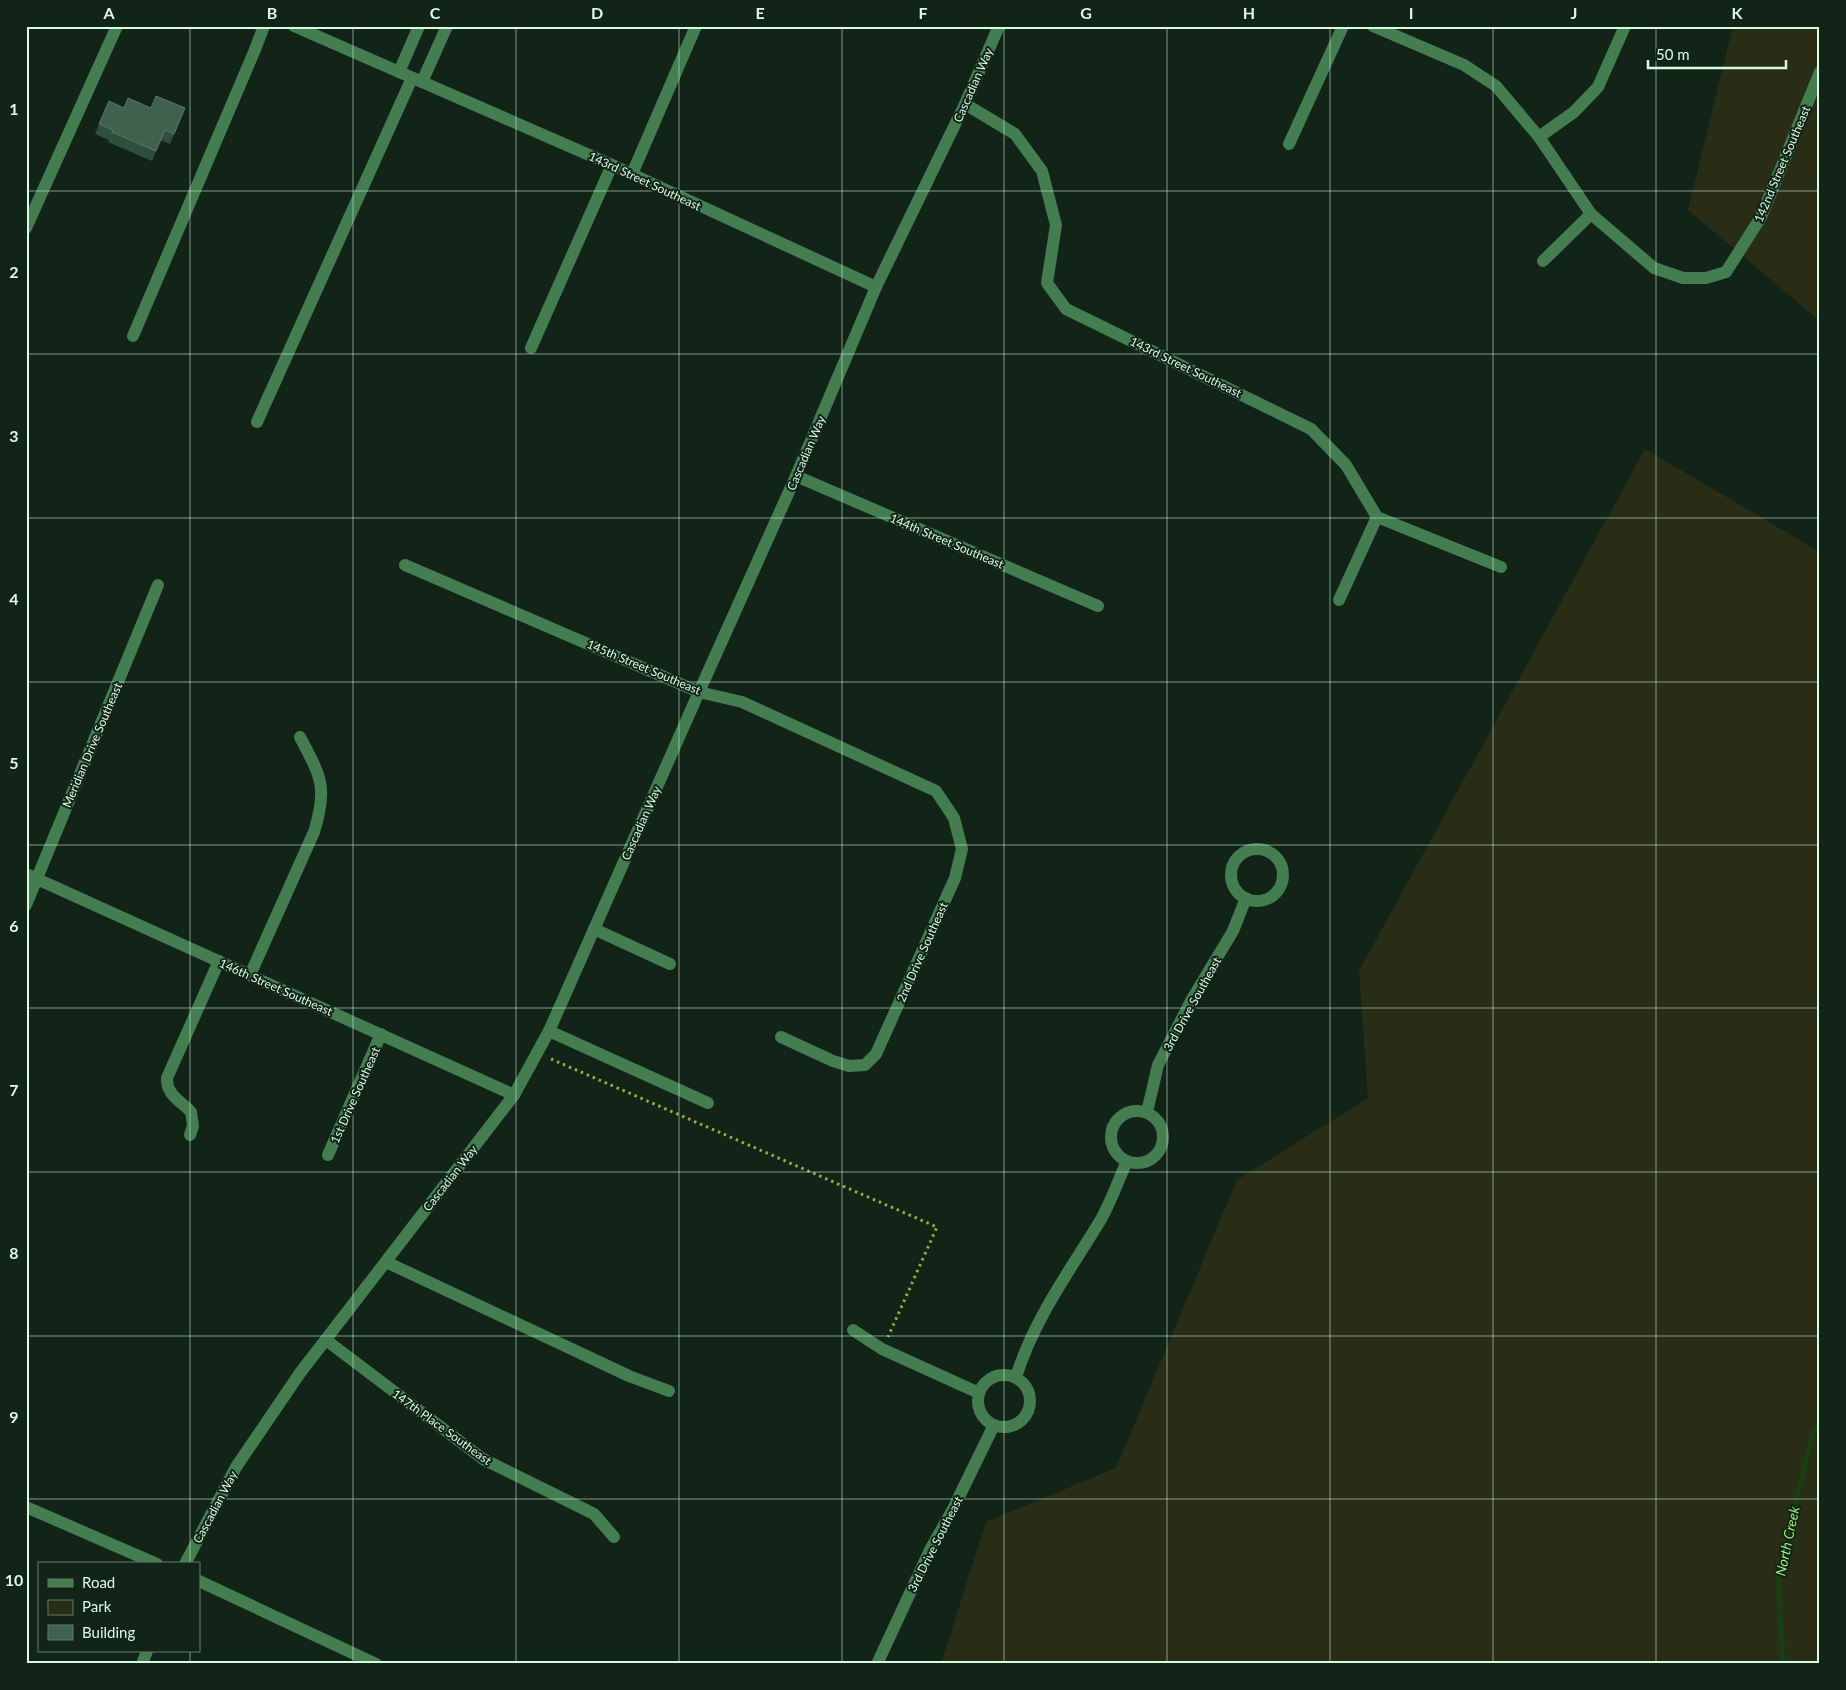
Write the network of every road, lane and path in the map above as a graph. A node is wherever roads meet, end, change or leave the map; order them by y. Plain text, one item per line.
1 (117, 26) edge
2 (264, 26) edge
3 (294, 26) edge
4 (419, 26) edge
5 (447, 26) edge
6 (696, 26) edge
7 (999, 26) edge
8 (1343, 26) edge
9 (1373, 26) edge
10 (1625, 26) edge
11 (399, 72) junction
12 (1820, 72) edge
13 (417, 80) junction
14 (965, 104) junction
15 (1539, 136) junction
16 (1289, 144) dead end
17 (612, 165) junction
18 (632, 174) junction
19 (1591, 214) junction
20 (26, 228) edge
21 (1543, 261) dead end
22 (876, 287) junction
23 (133, 336) dead end
24 (531, 348) dead end
25 (257, 422) dead end
26 (796, 476) junction
27 (1378, 517) junction
28 (405, 565) dead end
29 (1501, 567) dead end
30 (158, 585) dead end
31 (1339, 600) dead end
32 (1098, 606) dead end
33 (699, 692) junction
34 (300, 737) dead end
35 (954, 818) joint
36 (32, 876) edge
37 (1246, 898) junction
38 (26, 906) edge
39 (594, 928) junction
40 (219, 961) junction
41 (670, 964) dead end
42 (250, 975) junction
43 (549, 1031) junction
44 (381, 1034) junction
45 (781, 1037) dead end
46 (537, 1053) junction
47 (514, 1095) junction
48 (708, 1103) dead end
49 (1147, 1112) junction
50 (190, 1135) dead end
51 (328, 1155) dead end
52 (1127, 1161) junction
53 (386, 1262) junction
54 (853, 1330) dead end
55 (326, 1340) junction
56 (882, 1349) junction
57 (1016, 1377) junction
58 (669, 1391) dead end
59 (979, 1393) junction
60 (994, 1425) junction
61 (26, 1507) edge
62 (614, 1537) dead end
63 (152, 1562) edge
64 (186, 1562) edge
65 (200, 1581) edge
66 (147, 1652) edge
67 (142, 1664) edge
68 (376, 1664) edge
69 (877, 1664) edge

1 - 20 street
2 - 23 street
3 - 11 street, 143rd Street Southeast
4 - 11 street
5 - 13 street
6 - 18 street
7 - 14 street, Cascadian Way
8 - 16 street
9 - 15 street, 142nd Street Southeast
10 - 15 street
11 - 13 street, 143rd Street Southeast
12 - 19 street, 142nd Street Southeast
13 - 17 street, 143rd Street Southeast
13 - 25 street
14 - 22 street, Cascadian Way
14 - 27 street, 143rd Street Southeast
15 - 19 street, 142nd Street Southeast
17 - 18 street, 143rd Street Southeast
17 - 24 street
18 - 22 street, 143rd Street Southeast
19 - 21 street
22 - 26 street, Cascadian Way
26 - 32 street, 144th Street Southeast
26 - 33 street, Cascadian Way
27 - 29 street
27 - 31 street
28 - 33 street, 145th Street Southeast
30 - 36 street, Meridian Drive Southeast
33 - 35 street, 145th Street Southeast
33 - 39 street, Cascadian Way
34 - 42 street
35 - 45 street, 2nd Drive Southeast
36 - 38 street, Meridian Drive Southeast
36 - 40 street, 146th Street Southeast
37 - 37 street
37 - 49 street, 3rd Drive Southeast
39 - 41 street
39 - 43 street, Cascadian Way
40 - 42 street, 146th Street Southeast
40 - 50 street
42 - 44 street, 146th Street Southeast
43 - 46 street, Cascadian Way
43 - 48 street
44 - 47 street, 146th Street Southeast
44 - 51 street, 1st Drive Southeast
46 - 47 street, Cascadian Way
46 - 56 path
47 - 53 street, Cascadian Way
49 - 52 street
49 - 52 street
52 - 57 street
53 - 55 street, Cascadian Way
53 - 58 street
54 - 56 street
55 - 62 street, 147th Place Southeast
55 - 64 street, Cascadian Way
56 - 59 street
57 - 59 street
57 - 60 street
59 - 60 street
60 - 69 street, 3rd Drive Southeast
61 - 63 street
65 - 68 street
66 - 67 street

